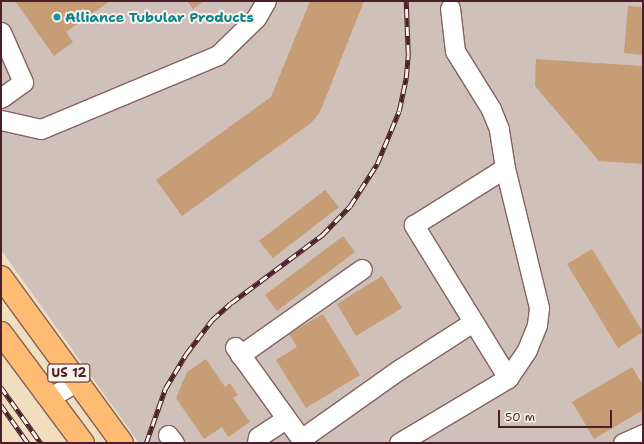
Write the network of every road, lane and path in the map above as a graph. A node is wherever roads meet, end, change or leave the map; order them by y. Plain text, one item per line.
1 (266, 1) edge
2 (450, 8) dead end
3 (1, 32) edge
4 (1, 98) edge
5 (1, 120) edge
6 (505, 168) junction
7 (362, 269) dead end
8 (1, 278) edge
9 (473, 322) junction
10 (1, 333) edge
11 (508, 378) junction
12 (76, 382) junction
13 (49, 398) junction
14 (286, 419) junction
15 (643, 434) edge
16 (302, 441) edge
17 (83, 443) edge
18 (122, 443) edge
19 (257, 443) edge
20 (399, 443) edge
21 (623, 443) edge

1 - 5 street
2 - 6 street
3 - 4 street
6 - 9 street
6 - 11 street
7 - 14 street
8 - 12 main road, US 12
9 - 11 street
9 - 16 street
10 - 13 main road, US 12
11 - 20 street
12 - 13 street
12 - 18 main road, US 12
13 - 17 main road, US 12
14 - 16 street
14 - 19 street
15 - 21 street

